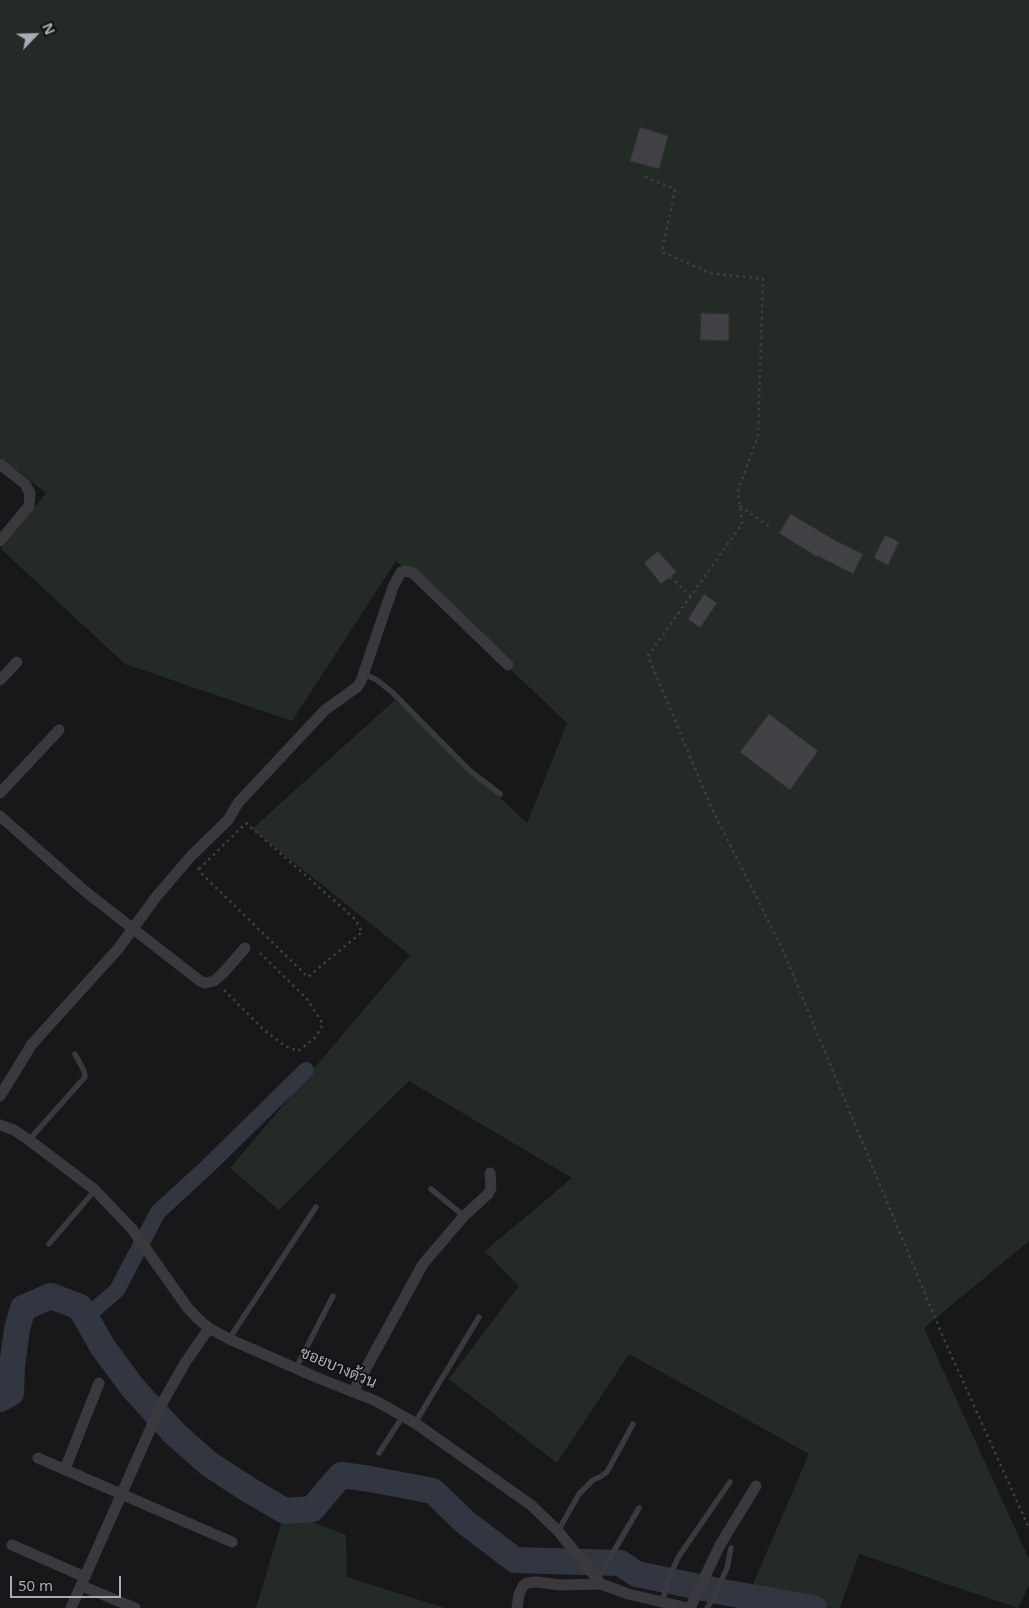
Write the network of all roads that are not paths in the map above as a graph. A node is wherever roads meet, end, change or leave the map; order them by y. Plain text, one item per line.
1 (0, 464) edge
2 (0, 541) edge
3 (17, 662) dead end
4 (508, 665) dead end
5 (364, 674) junction
6 (0, 680) edge
7 (59, 730) dead end
8 (0, 793) edge
9 (500, 794) dead end
10 (0, 816) edge
11 (133, 927) junction
12 (245, 948) road end
13 (75, 1054) dead end
14 (0, 1096) edge
15 (0, 1125) edge
16 (29, 1140) junction
17 (490, 1173) dead end
18 (431, 1189) dead end
19 (95, 1190) junction
20 (316, 1207) dead end
21 (464, 1216) junction
22 (49, 1244) dead end
23 (333, 1296) dead end
24 (479, 1317) dead end
25 (209, 1328) junction
26 (229, 1339) junction
27 (296, 1368) junction
28 (99, 1383) dead end
29 (353, 1392) junction
30 (403, 1416) junction
31 (415, 1423) junction
32 (633, 1424) dead end
33 (379, 1453) dead end
34 (38, 1458) dead end
35 (65, 1469) junction
36 (730, 1482) dead end
37 (756, 1486) dead end
38 (121, 1494) junction
39 (638, 1508) dead end
40 (558, 1531) junction
41 (232, 1542) dead end
42 (12, 1545) dead end
43 (731, 1548) dead end
44 (597, 1579) junction
45 (83, 1581) junction
46 (662, 1602) junction
47 (71, 1608) edge
48 (136, 1608) edge
49 (517, 1608) edge
50 (685, 1608) edge
51 (707, 1608) edge

1 - 2 street
3 - 6 street
4 - 5 street
5 - 9 lane
5 - 11 street
7 - 8 street
10 - 11 street
11 - 12 street
11 - 14 street
13 - 16 lane
15 - 16 street, ซอยบางด้วน
16 - 19 street, ซอยบางด้วน
17 - 21 street
18 - 21 lane
19 - 22 lane
19 - 25 street, ซอยบางด้วน
20 - 26 lane
21 - 29 street
23 - 27 lane
24 - 31 lane
25 - 26 street, ซอยบางด้วน
25 - 38 street
26 - 27 street, ซอยบางด้วน
27 - 29 street, ซอยบางด้วน
28 - 35 street
29 - 30 street, ซอยบางด้วน
30 - 31 street, ซอยบางด้วน
30 - 33 lane
31 - 40 street, ซอยบางด้วน
32 - 40 lane
34 - 35 street
35 - 38 street
36 - 46 lane
37 - 50 street
38 - 41 street
38 - 45 street
39 - 44 lane
40 - 44 street, ซอยบางด้วน
42 - 45 street
43 - 51 lane
44 - 46 street
44 - 49 street
45 - 47 street
45 - 48 street
46 - 50 street

